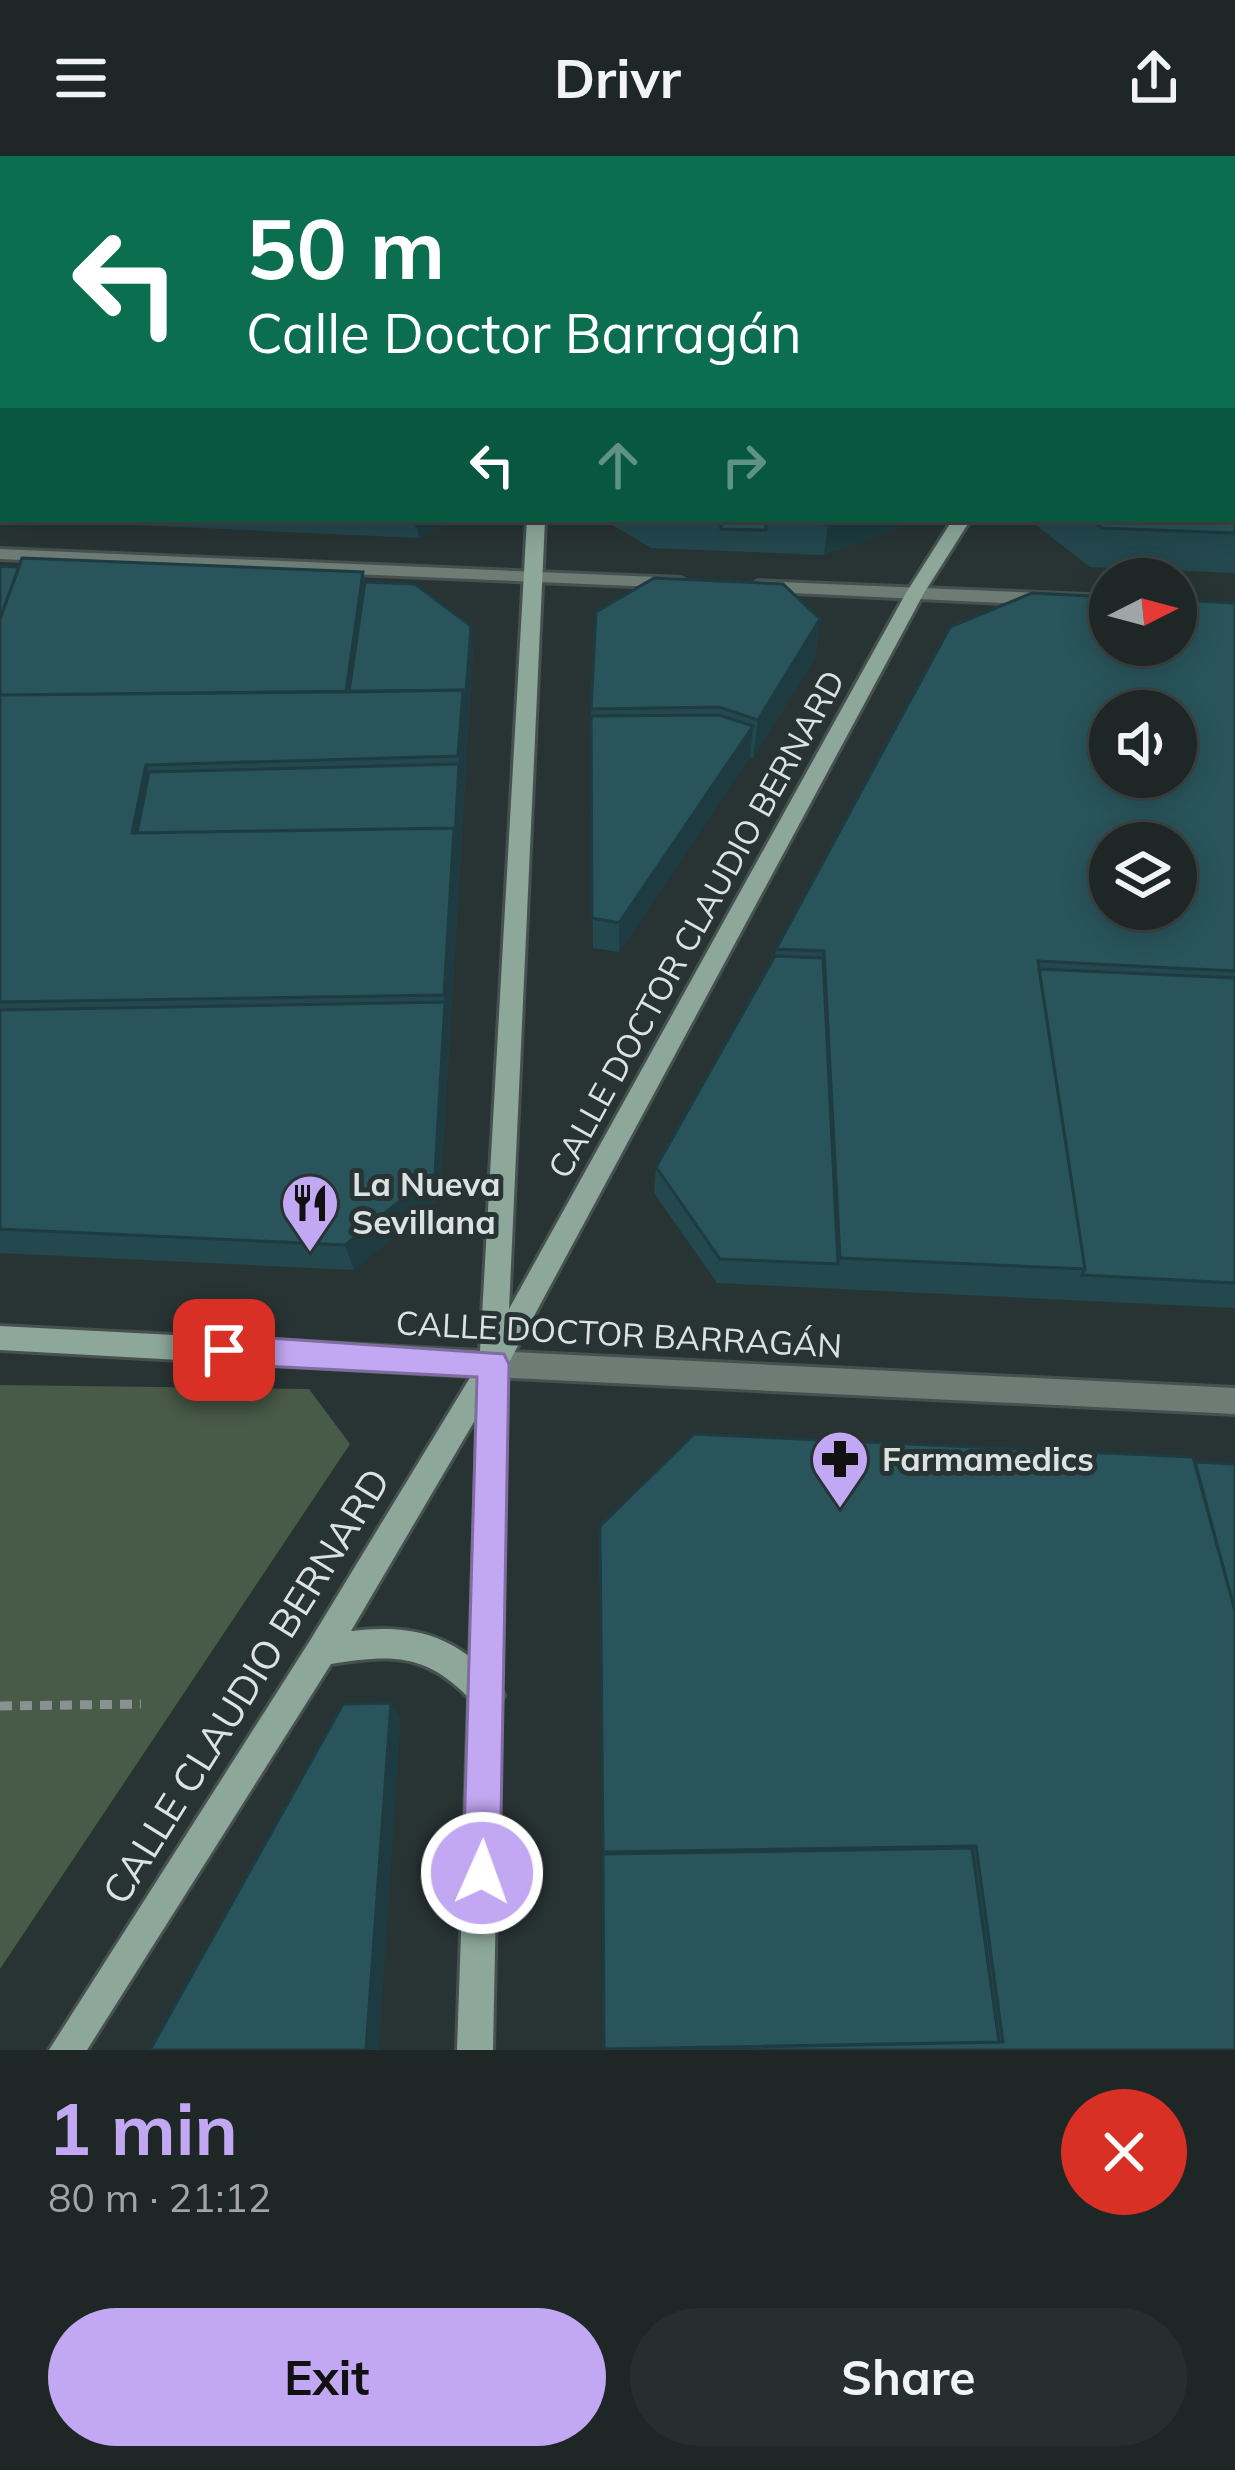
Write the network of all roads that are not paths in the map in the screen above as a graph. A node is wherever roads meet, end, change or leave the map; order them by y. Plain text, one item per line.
1 (536, 522) edge
2 (960, 522) edge
3 (0, 554) edge
4 (534, 577) junction
5 (701, 584) edge
6 (748, 586) edge
7 (915, 593) junction
8 (1089, 601) edge
9 (0, 1338) edge
10 (493, 1364) junction
11 (1235, 1401) edge
12 (322, 1651) junction
13 (488, 1695) junction
14 (68, 2050) edge
15 (475, 2050) edge

1 - 4 street
2 - 7 street, CALLE DOCTOR CLAUDIO BERNARD
3 - 4 street
4 - 5 street
4 - 10 street
6 - 7 street
7 - 8 street
7 - 10 street, CALLE DOCTOR CLAUDIO BERNARD
9 - 10 street, CALLE DOCTOR BARRAGÁN
10 - 11 street, CALLE DOCTOR BARRAGÁN
10 - 12 street, CALLE CLAUDIO BERNARD
10 - 13 street
12 - 13 street
12 - 14 street, CALLE CLAUDIO BERNARD
13 - 15 street

